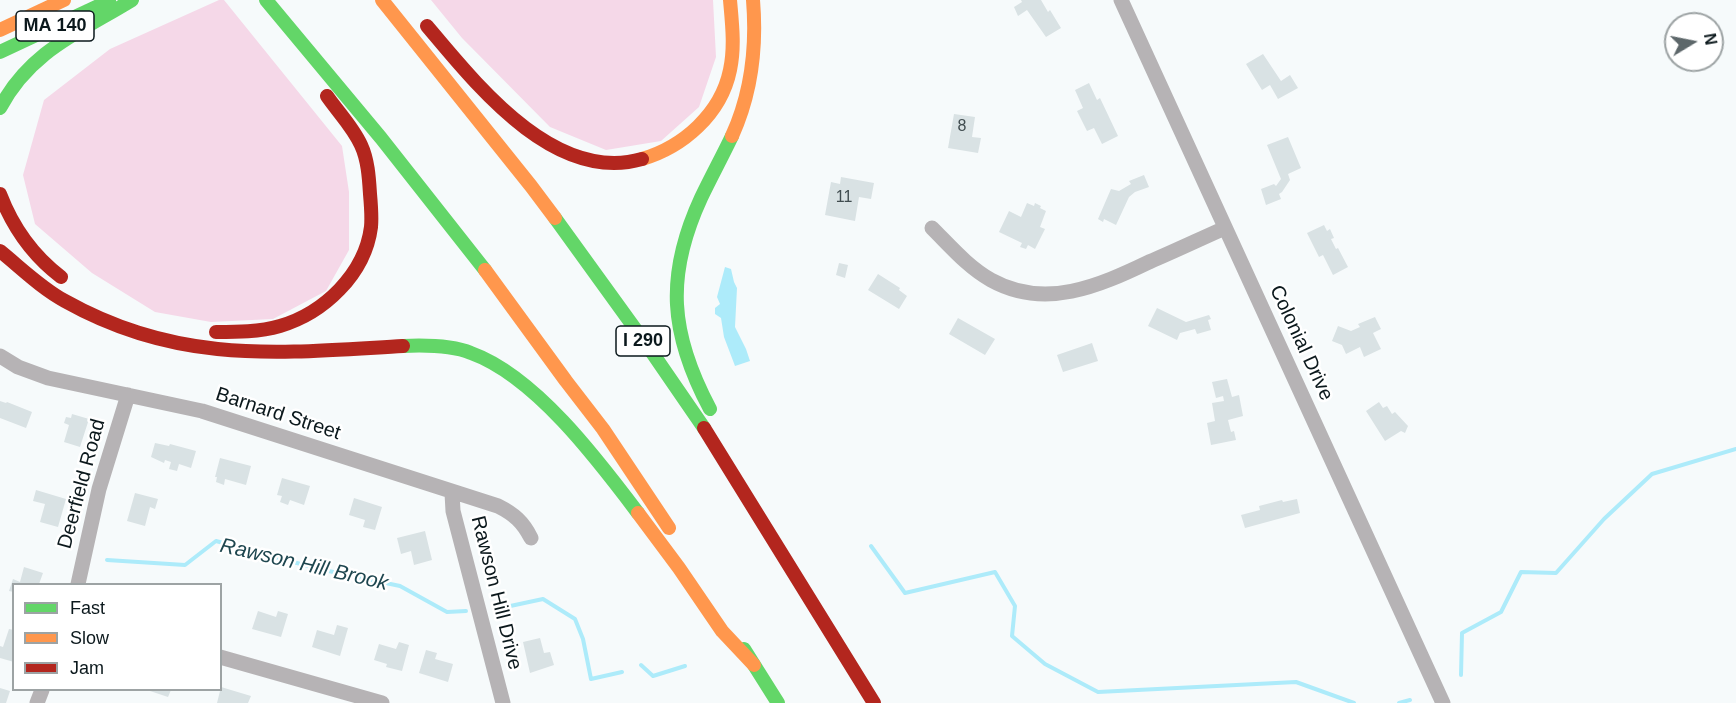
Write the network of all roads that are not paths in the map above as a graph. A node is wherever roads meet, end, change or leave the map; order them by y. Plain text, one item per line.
1 (64, 0) edge
2 (110, 0) edge
3 (261, 0) edge
4 (266, 0) edge
5 (382, 0) edge
6 (730, 0) edge
7 (753, 0) edge
8 (1120, 0) edge
9 (129, 2) edge
10 (420, 19) dead end
11 (0, 30) edge
12 (0, 52) edge
13 (0, 108) edge
14 (0, 194) edge
15 (933, 228) dead end
16 (1225, 228) junction
17 (0, 251) edge
18 (77, 287) dead end
19 (202, 331) dead end
20 (0, 356) edge
21 (128, 395) junction
22 (744, 491) junction
23 (452, 493) junction
24 (531, 538) dead end
25 (78, 583) edge
26 (222, 658) edge
27 (754, 665) junction
28 (382, 703) edge
29 (503, 703) edge
30 (778, 703) edge
31 (874, 703) edge
32 (1443, 703) edge

1 - 11 main road, MA 140
2 - 12 main road, MA 140
3 - 19 main road
4 - 27 main road
5 - 22 main road, I 290
6 - 10 main road
7 - 22 main road
8 - 16 street, Colonial Drive
9 - 13 main road
14 - 18 main road
15 - 16 street
16 - 32 street, Colonial Drive
17 - 27 main road
20 - 21 street, Barnard Street
21 - 23 street, Barnard Street
21 - 25 street, Deerfield Road
22 - 31 main road, I 290
23 - 24 street, Barnard Street
23 - 29 street, Rawson Hill Drive
26 - 28 street
27 - 30 main road

